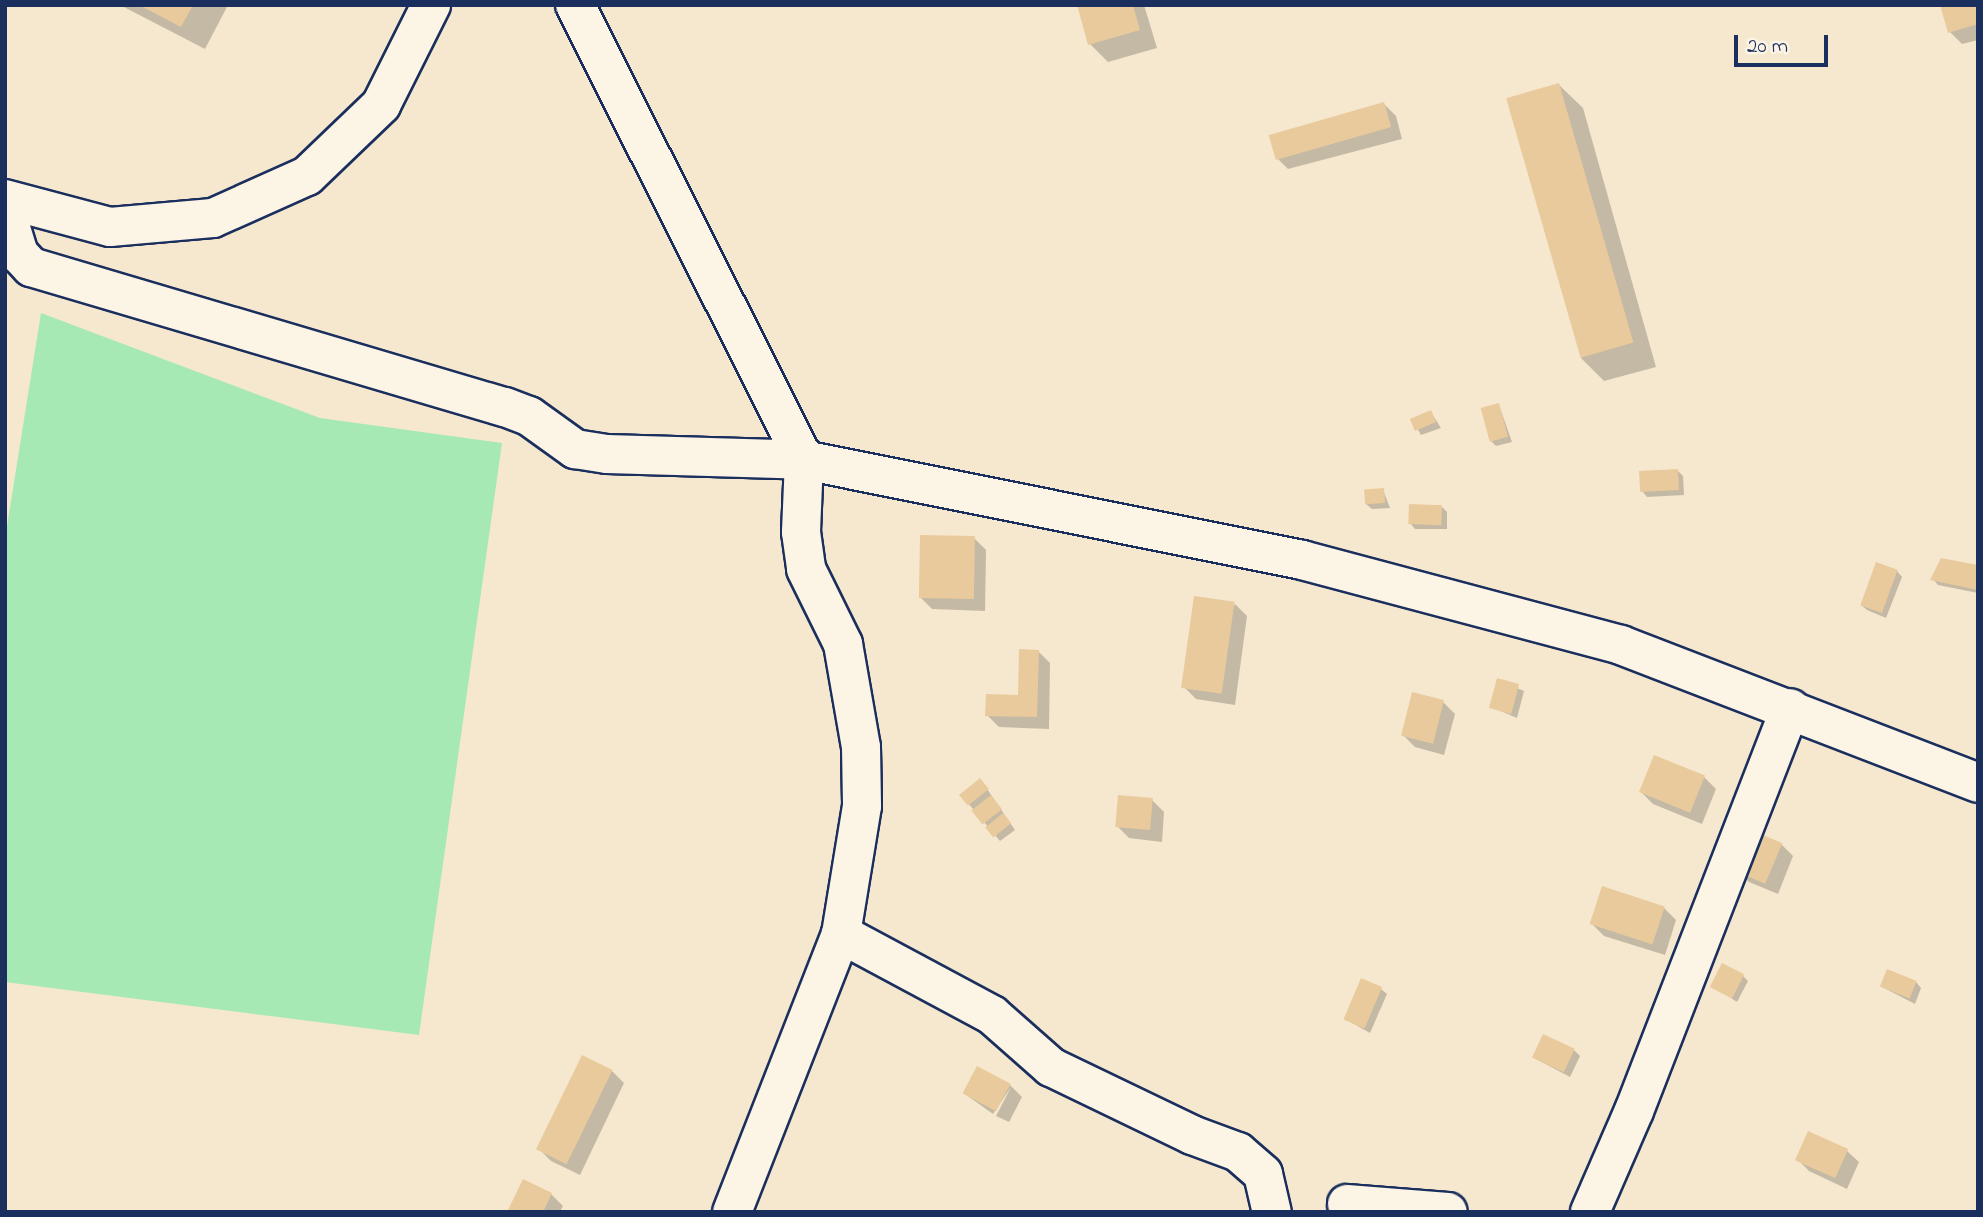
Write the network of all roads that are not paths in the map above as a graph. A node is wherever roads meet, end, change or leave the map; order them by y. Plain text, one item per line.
1 (431, 5) edge
2 (575, 5) edge
3 (8, 201) edge
4 (12, 265) edge
5 (804, 460) junction
6 (1790, 708) junction
7 (1978, 783) edge
8 (841, 934) junction
9 (1347, 1204) dead end
10 (732, 1212) edge
11 (1272, 1212) edge
12 (1448, 1212) edge
13 (1590, 1212) edge

1 - 3 street
2 - 5 street
3 - 4 street
4 - 5 street
5 - 6 street
5 - 8 street
6 - 7 street
6 - 13 street
8 - 10 street
8 - 11 street
9 - 12 street

